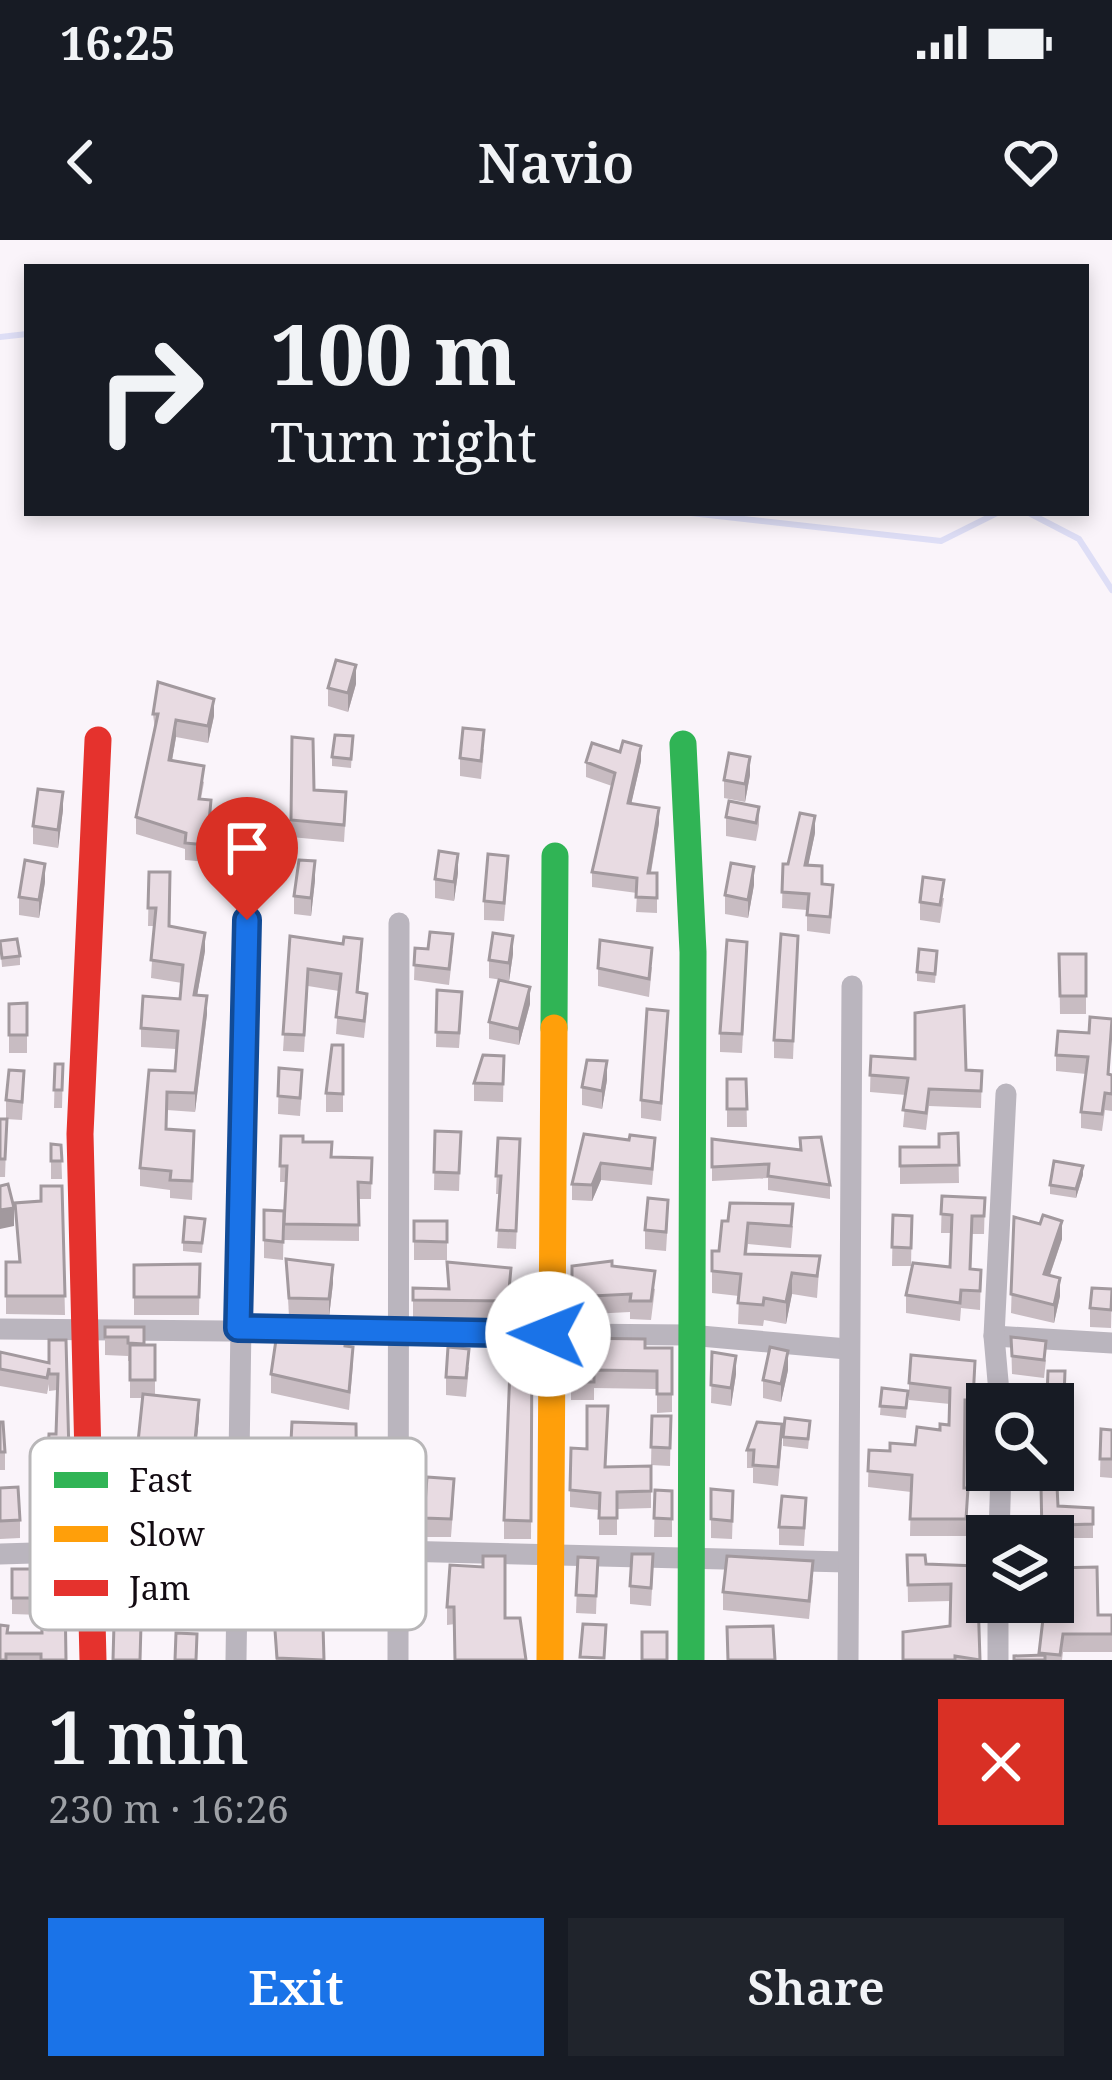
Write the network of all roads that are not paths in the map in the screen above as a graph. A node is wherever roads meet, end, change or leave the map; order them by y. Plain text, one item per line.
1 (98, 740) dead end
2 (683, 744) dead end
3 (555, 856) dead end
4 (247, 920) dead end
5 (399, 923) dead end
6 (852, 986) dead end
7 (1006, 1094) dead end
8 (238, 1328) junction
9 (0, 1329) edge
10 (397, 1331) junction
11 (85, 1332) junction
12 (548, 1334) junction
13 (689, 1335) junction
14 (994, 1336) junction
15 (1112, 1343) edge
16 (848, 1349) junction
17 (998, 1383) edge
18 (87, 1438) edge
19 (236, 1438) edge
20 (397, 1438) edge
21 (426, 1552) edge
22 (0, 1554) edge
23 (30, 1554) edge
24 (690, 1555) junction
25 (550, 1556) junction
26 (847, 1562) junction
27 (998, 1623) edge
28 (92, 1630) edge
29 (235, 1630) edge
30 (93, 1660) edge
31 (236, 1660) edge
32 (550, 1660) edge
33 (691, 1660) edge
34 (848, 1660) edge
35 (998, 1660) edge

1 - 11 street
2 - 13 street
3 - 12 street
4 - 8 street
5 - 10 street
6 - 16 street
7 - 14 street
8 - 10 street
8 - 11 street
8 - 19 street
9 - 11 street
10 - 12 street
10 - 20 street
11 - 18 street
12 - 13 street
12 - 25 street
13 - 16 street
13 - 24 street
14 - 15 street
14 - 17 street
16 - 26 street
21 - 25 street
22 - 23 street
24 - 25 street
24 - 26 street
24 - 33 street
25 - 32 street
26 - 34 street
27 - 35 street
28 - 30 street
29 - 31 street

